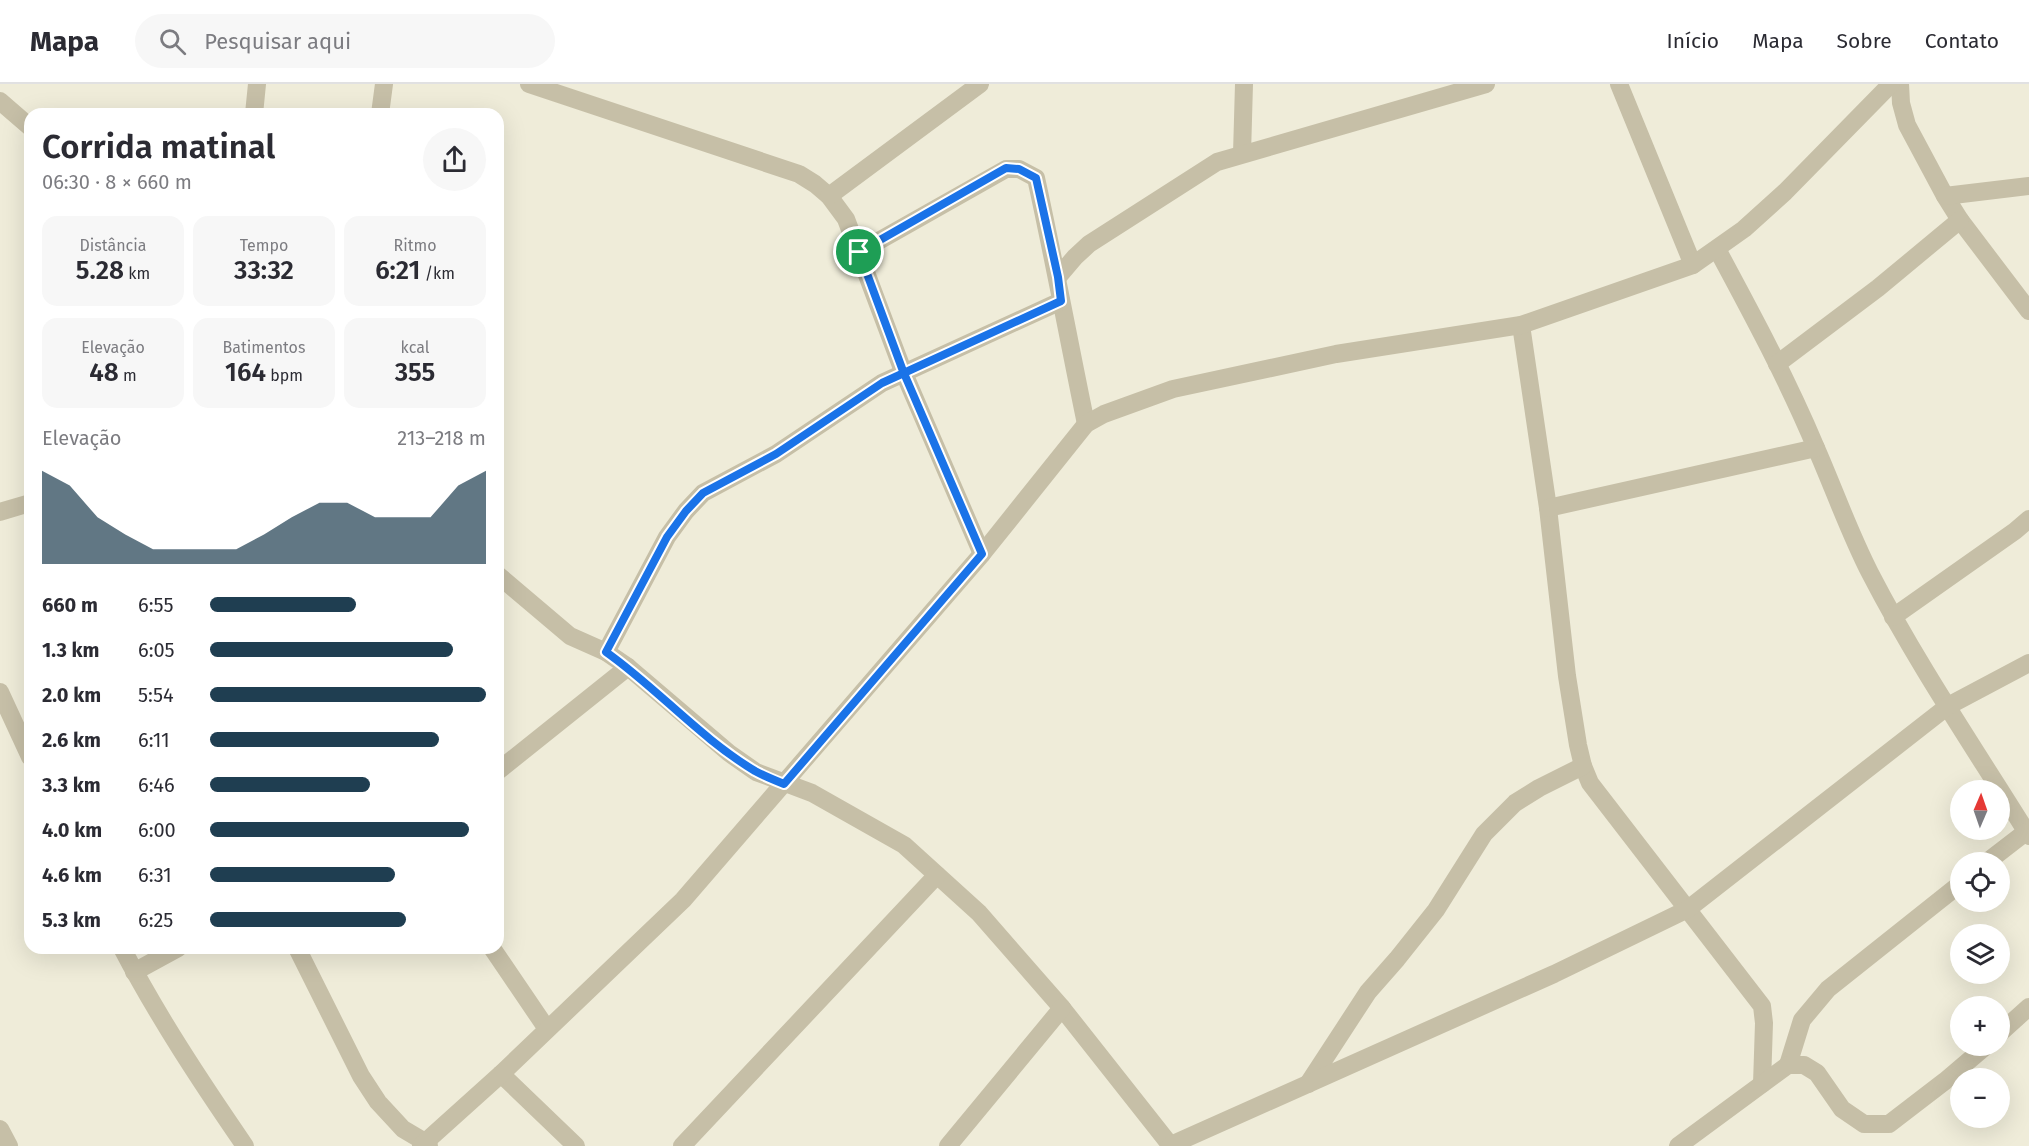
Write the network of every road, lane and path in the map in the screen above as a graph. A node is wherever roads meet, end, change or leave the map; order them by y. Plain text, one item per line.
1 (256, 84) edge
2 (384, 84) edge
3 (529, 84) edge
4 (980, 84) edge
5 (1244, 84) edge
6 (1486, 84) edge
7 (1619, 84) edge
8 (1891, 84) edge
9 (1900, 84) edge
10 (0, 101) edge
11 (254, 108) edge
12 (381, 108) edge
13 (24, 122) edge
14 (1242, 154) junction
15 (2029, 186) edge
16 (829, 196) junction
17 (1945, 196) junction
18 (1960, 220) junction
19 (1717, 249) junction
20 (859, 252) junction
21 (1693, 265) junction
22 (1058, 277) junction
23 (1061, 301) junction
24 (2029, 312) edge
25 (1521, 325) junction
26 (1778, 364) junction
27 (903, 371) junction
28 (1086, 424) junction
29 (1816, 448) junction
30 (24, 505) edge
31 (1548, 508) junction
32 (0, 512) edge
33 (2029, 519) edge
34 (982, 554) junction
35 (504, 580) edge
36 (1893, 617) junction
37 (606, 652) junction
38 (2029, 663) edge
39 (628, 667) junction
40 (0, 693) edge
41 (1948, 706) junction
42 (24, 744) edge
43 (504, 766) edge
44 (1583, 766) junction
45 (784, 784) junction
46 (2028, 834) edge
47 (2002, 852) edge
48 (937, 875) junction
49 (1950, 892) edge
50 (1688, 909) junction
51 (125, 954) edge
52 (167, 954) edge
53 (300, 954) edge
54 (496, 954) edge
55 (134, 972) junction
56 (2029, 1007) edge
57 (1062, 1008) junction
58 (2010, 1024) edge
59 (547, 1029) junction
60 (1975, 1056) edge
61 (1788, 1065) junction
62 (501, 1074) junction
63 (1308, 1084) junction
64 (1762, 1084) junction
65 (0, 1129) edge
66 (425, 1145) edge
67 (9, 1146) edge
68 (244, 1146) edge
69 (576, 1146) edge
70 (682, 1146) edge
71 (948, 1146) edge
72 (1171, 1146) edge
73 (1678, 1146) edge

1 - 11 street
2 - 12 street
3 - 16 street
4 - 16 street
5 - 14 street
6 - 14 street
7 - 21 street
8 - 19 street
9 - 17 street
10 - 13 street
14 - 22 street
15 - 17 street
16 - 20 street
17 - 18 street
18 - 24 street
18 - 26 street
19 - 21 street
19 - 26 street
20 - 22 street
20 - 27 street
21 - 25 street
22 - 23 street
23 - 27 street
23 - 28 street
25 - 28 street
25 - 31 street
26 - 29 street
27 - 34 street
27 - 37 street
28 - 34 street
29 - 31 street
29 - 36 street
30 - 32 street
31 - 44 street
33 - 36 street
34 - 45 street
35 - 37 street
36 - 41 street
37 - 39 street
38 - 41 street
39 - 43 street
39 - 45 street
40 - 42 street
41 - 46 street
41 - 50 street
44 - 50 street
44 - 63 street
45 - 48 street
45 - 59 street
46 - 47 street
48 - 57 street
48 - 70 street
49 - 61 street
50 - 63 street
50 - 64 street
51 - 55 street
52 - 55 street
53 - 66 street
54 - 59 street
55 - 68 street
56 - 58 street
57 - 71 street
57 - 72 street
59 - 62 street
60 - 61 street
61 - 64 street
62 - 66 street
62 - 69 street
63 - 72 street
64 - 73 street
65 - 67 street

